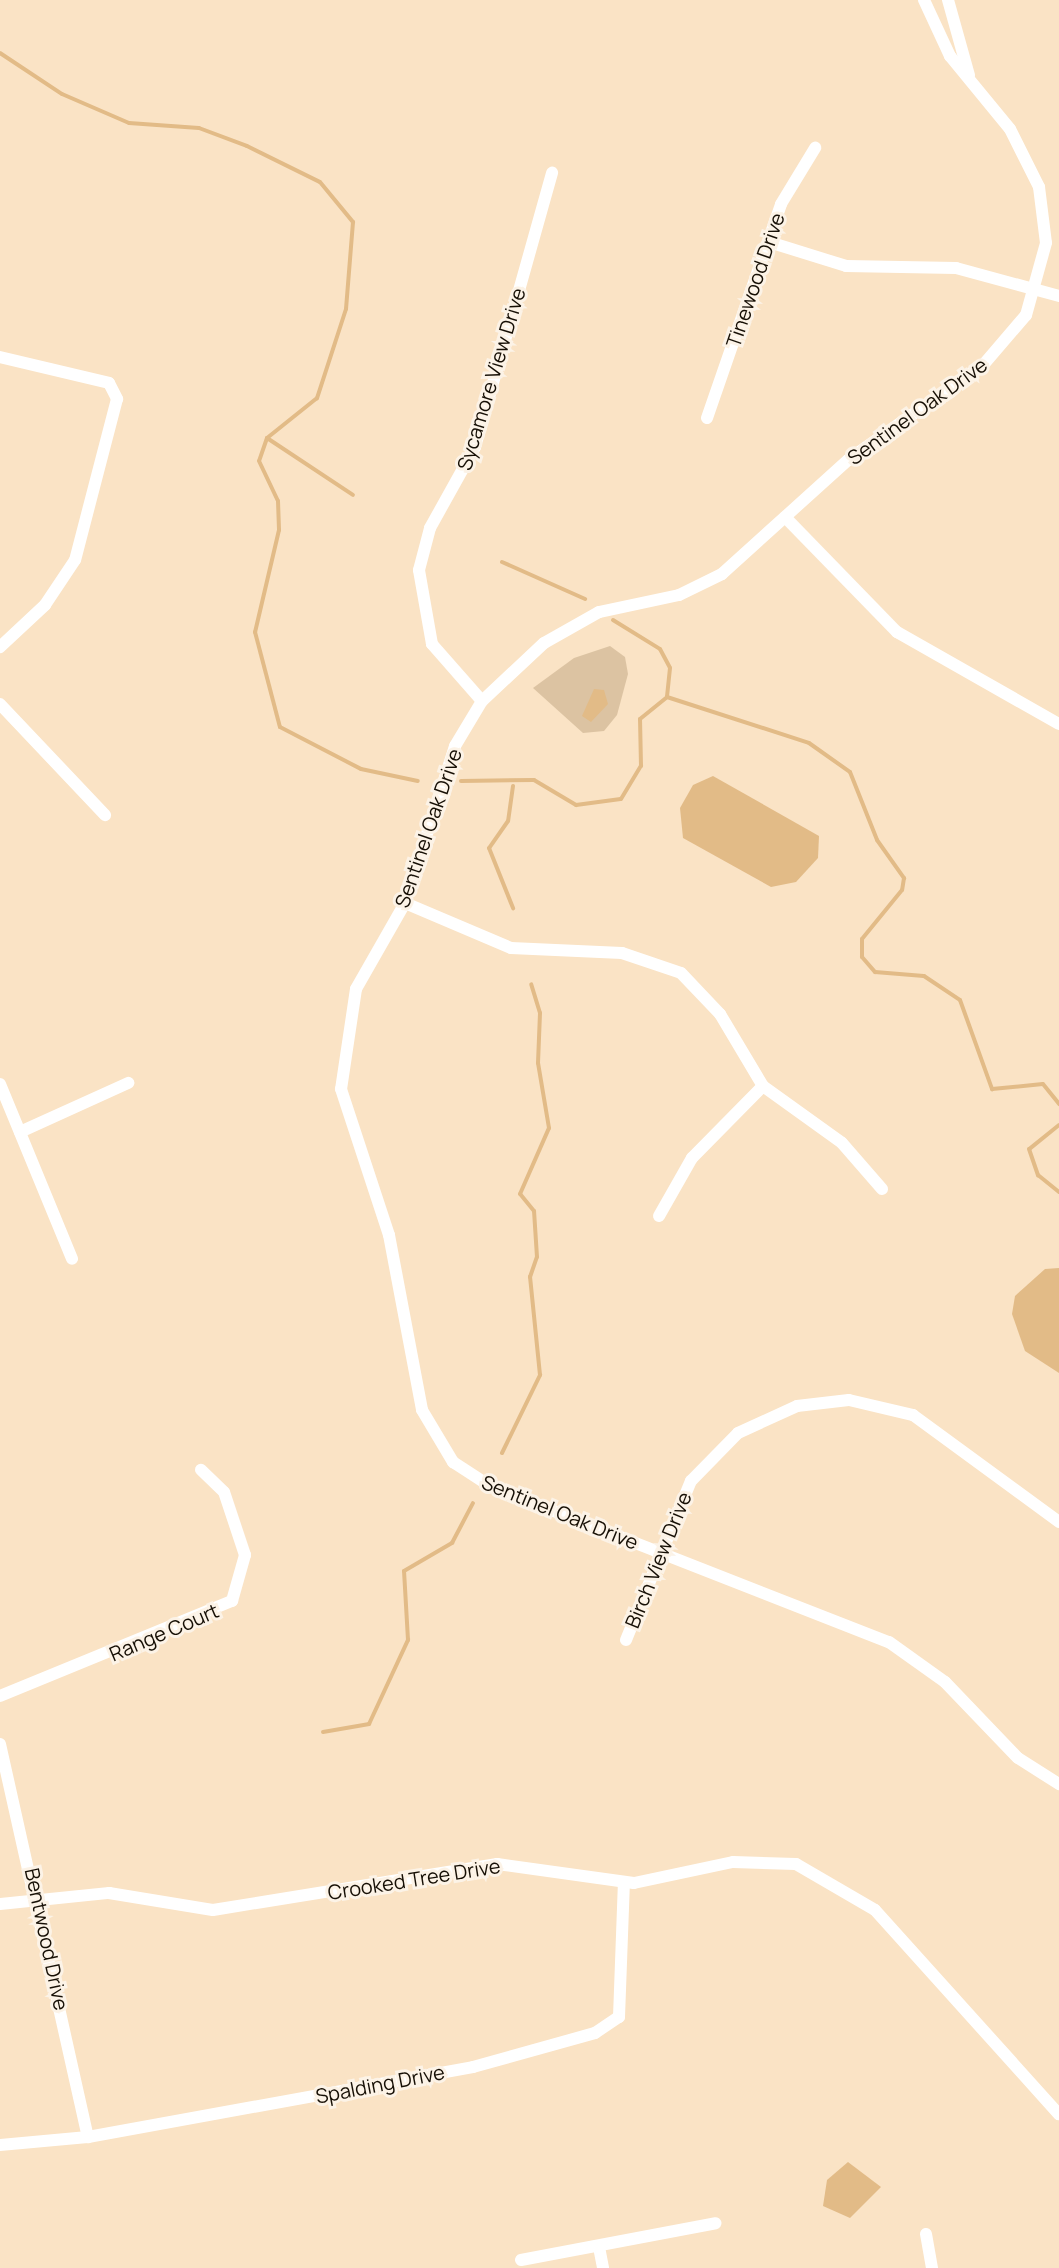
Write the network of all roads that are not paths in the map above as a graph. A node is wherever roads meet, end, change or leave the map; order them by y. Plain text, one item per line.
1 (924, 0) edge
2 (948, 0) edge
3 (969, 78) junction
4 (815, 148) dead end
5 (552, 173) dead end
6 (769, 242) junction
7 (1037, 288) junction
8 (1059, 296) edge
9 (0, 357) edge
10 (707, 418) dead end
11 (785, 517) junction
12 (0, 647) edge
13 (482, 701) junction
14 (0, 704) edge
15 (1059, 724) edge
16 (105, 815) dead end
17 (405, 903) junction
18 (128, 1083) dead end
19 (0, 1084) edge
20 (763, 1086) junction
21 (20, 1132) junction
22 (882, 1189) dead end
23 (659, 1216) dead end
24 (72, 1259) dead end
25 (201, 1470) dead end
26 (1059, 1522) edge
27 (659, 1552) junction
28 (626, 1640) dead end
29 (0, 1696) edge
30 (0, 1744) edge
31 (1059, 1784) edge
32 (624, 1882) junction
33 (39, 1899) junction
34 (0, 1904) edge
35 (1059, 2114) edge
36 (88, 2137) junction
37 (0, 2145) edge
38 (716, 2223) dead end
39 (926, 2234) dead end
40 (599, 2247) junction
41 (521, 2260) dead end
42 (603, 2268) edge
43 (932, 2268) edge

1 - 3 street, Sentinel Oak Drive
2 - 3 street, Sentinel Oak Drive
3 - 7 street, Sentinel Oak Drive
4 - 6 street, Tinewood Drive
5 - 13 street, Sycamore View Drive
6 - 7 street
6 - 10 street, Tinewood Drive
7 - 8 street
7 - 11 street, Sentinel Oak Drive
9 - 12 street
11 - 13 street, Sentinel Oak Drive
11 - 15 street
13 - 17 street, Sentinel Oak Drive
14 - 16 street
17 - 20 street
17 - 27 street, Sentinel Oak Drive
18 - 21 street
19 - 21 street
20 - 22 street
20 - 23 street
21 - 24 street
25 - 29 street, Range Court
26 - 27 street, Birch View Drive
27 - 28 street, Birch View Drive
27 - 31 street, Sentinel Oak Drive
30 - 33 street, Bentwood Drive
32 - 33 street, Crooked Tree Drive
32 - 35 street, Crooked Tree Drive
32 - 36 street, Spalding Drive
33 - 34 street, Crooked Tree Drive
33 - 36 street, Bentwood Drive
36 - 37 street, Spalding Drive
38 - 40 street
39 - 43 street
40 - 41 street
40 - 42 street

